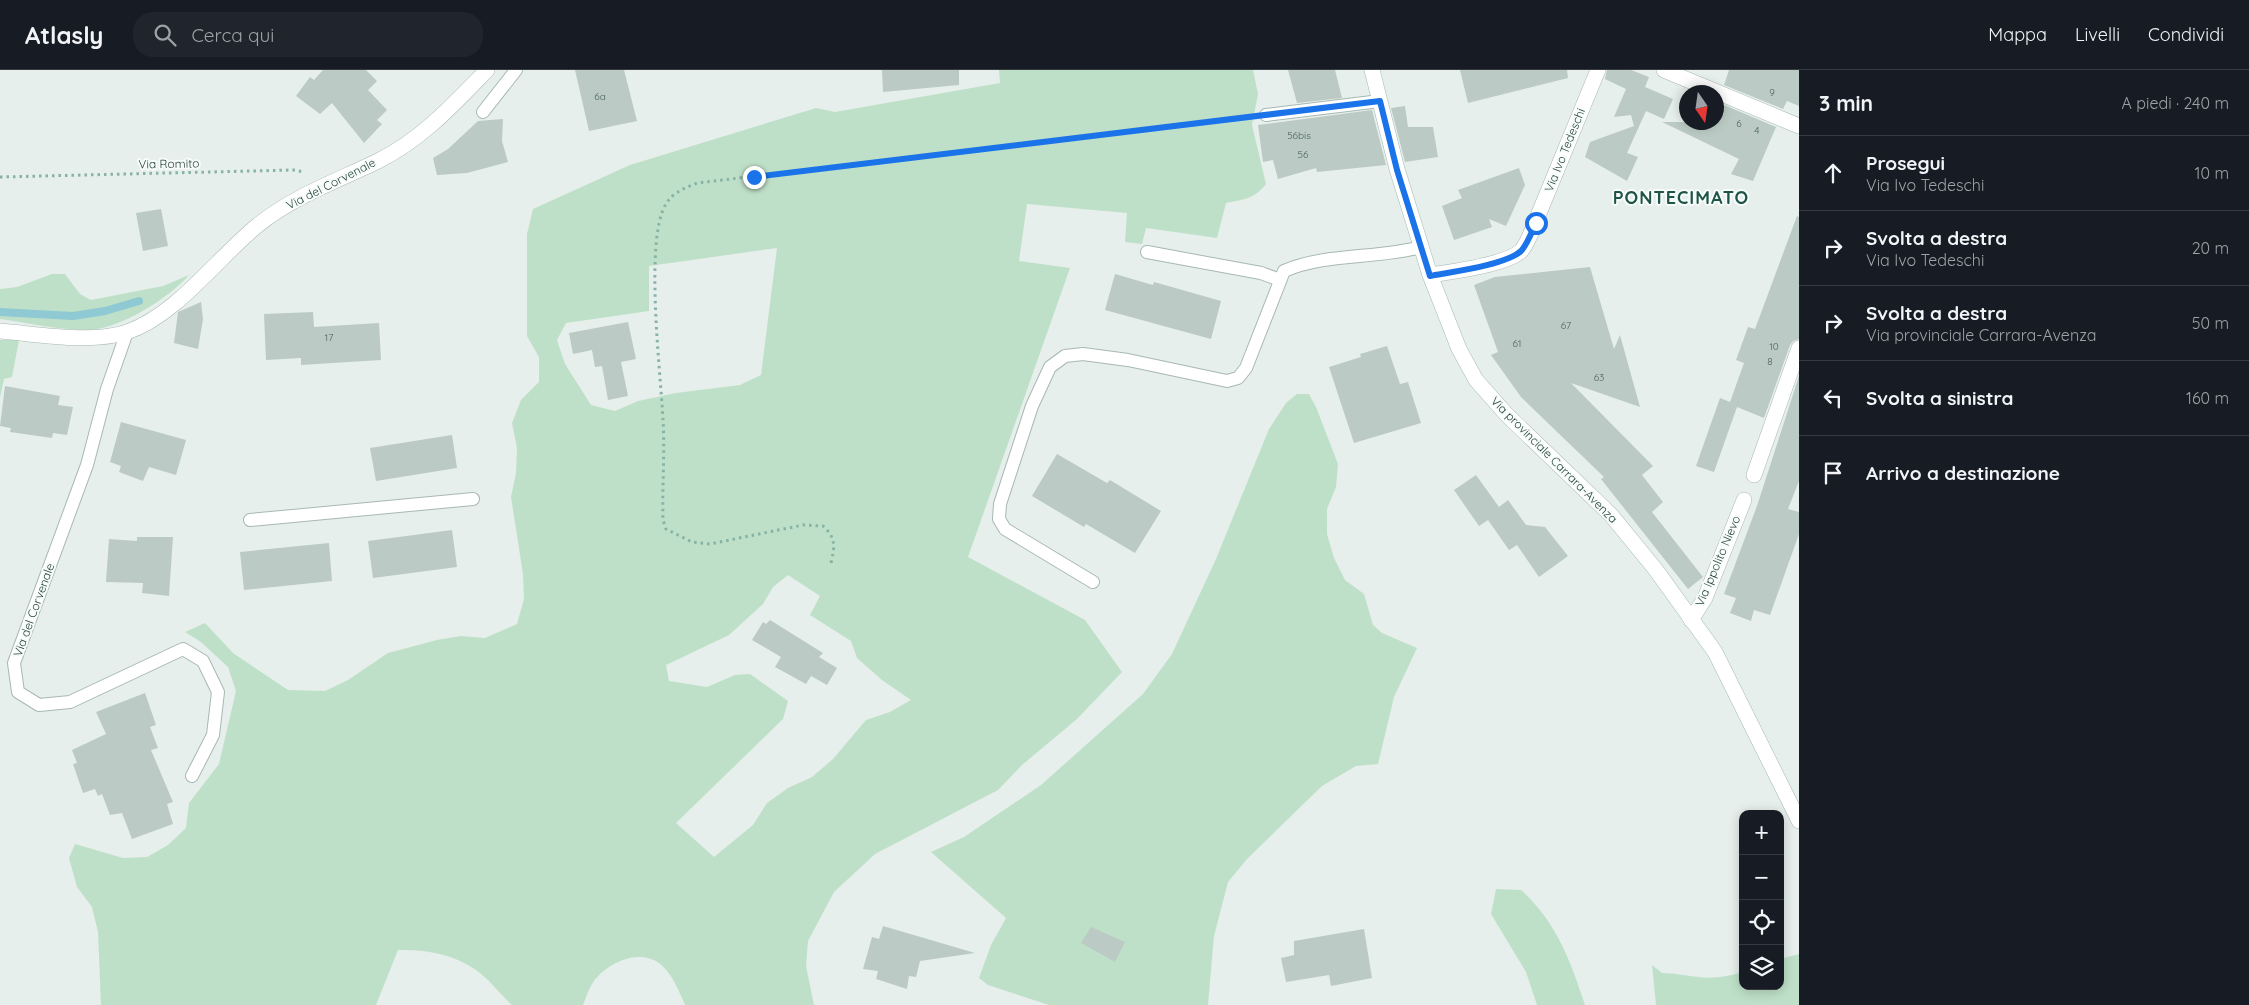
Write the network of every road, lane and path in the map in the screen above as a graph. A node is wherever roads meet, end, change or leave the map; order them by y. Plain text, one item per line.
1 (487, 70) edge
2 (516, 70) edge
3 (1372, 70) edge
4 (1598, 70) edge
5 (1664, 70) edge
6 (1380, 101) junction
7 (483, 112) dead end
8 (1266, 115) joint
9 (1799, 126) edge
10 (0, 177) edge
11 (338, 178) junction
12 (1421, 246) junction
13 (1147, 252) dead end
14 (1430, 276) junction
15 (1280, 280) junction
16 (0, 331) edge
17 (126, 332) junction
18 (1799, 348) edge
19 (1754, 475) dead end
20 (473, 499) dead end
21 (1744, 500) dead end
22 (250, 520) dead end
23 (831, 563) dead end
24 (1093, 582) dead end
25 (1692, 620) junction
26 (192, 776) dead end
27 (1799, 821) edge

1 - 11 street, Via del Corvenale
2 - 7 lane
3 - 6 street, Via provinciale Carrara-Avenza
4 - 14 street, Via Ivo Tedeschi
5 - 9 street
6 - 8 lane
6 - 12 street, Via provinciale Carrara-Avenza
8 - 23 path
10 - 11 path, Via Romito
11 - 17 street, Via del Corvenale
12 - 14 street, Via provinciale Carrara-Avenza
12 - 15 lane
13 - 15 lane
14 - 25 street, Via provinciale Carrara-Avenza
15 - 24 lane
16 - 17 street, Via del Corvenale
17 - 26 lane, Via del Corvenale
18 - 19 street
20 - 22 lane
21 - 25 street, Via Ippolito Nievo
25 - 27 street, Via provinciale Carrara-Avenza

